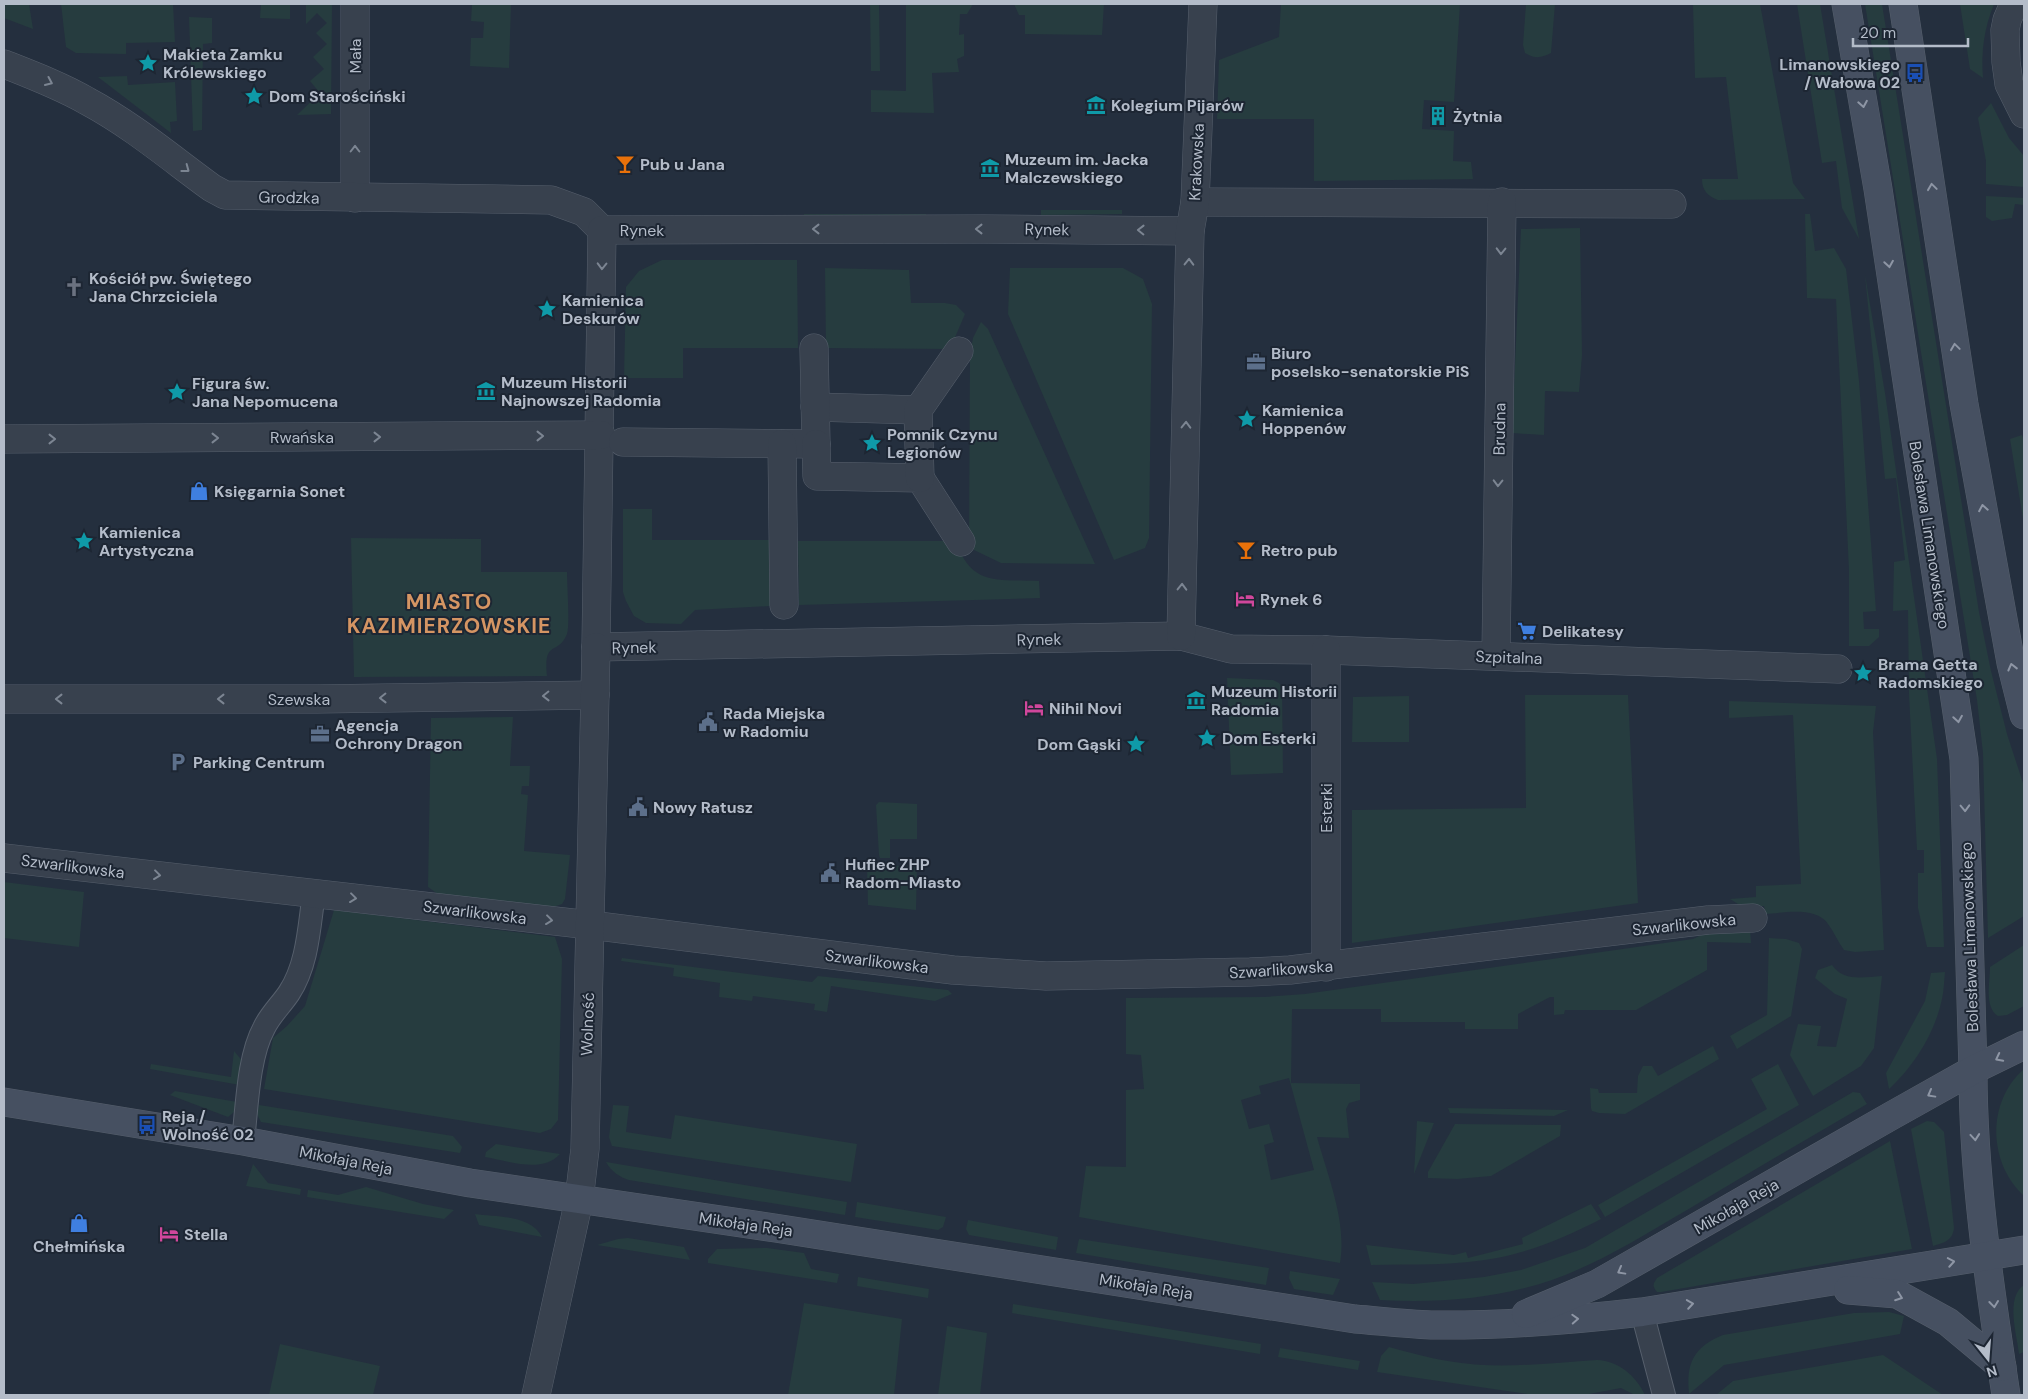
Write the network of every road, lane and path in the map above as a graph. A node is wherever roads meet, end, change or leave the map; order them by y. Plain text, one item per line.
1 (355, 4) edge
2 (1203, 4) edge
3 (1846, 4) edge
4 (1903, 4) edge
5 (2014, 4) edge
6 (4, 64) edge
7 (2024, 114) edge
8 (355, 198) junction
9 (1195, 202) junction
10 (1502, 202) junction
11 (1672, 204) dead end
12 (602, 230) junction
13 (1190, 231) junction
14 (814, 348) dead end
15 (959, 351) dead end
16 (815, 407) junction
17 (918, 410) junction
18 (4, 439) edge
19 (612, 439) junction
20 (782, 444) junction
21 (816, 444) junction
22 (920, 478) junction
23 (961, 542) dead end
24 (784, 605) dead end
25 (1181, 636) junction
26 (596, 647) junction
27 (1326, 650) junction
28 (1496, 656) junction
29 (1838, 668) dead end
30 (595, 694) junction
31 (4, 699) edge
32 (2024, 714) edge
33 (4, 858) edge
34 (314, 893) junction
35 (1753, 918) dead end
36 (590, 924) junction
37 (1326, 967) junction
38 (2024, 1044) edge
39 (1973, 1070) junction
40 (4, 1102) edge
41 (242, 1141) junction
42 (579, 1200) junction
43 (2024, 1250) edge
44 (1987, 1256) junction
45 (1782, 1289) junction
46 (1642, 1312) junction
47 (1491, 1323) junction
48 (2002, 1367) junction
49 (536, 1395) edge
50 (1664, 1395) edge
51 (2006, 1395) edge

8 -> 1 street, Mała
2 - 9 street, Krakowska
3 -> 39 street, Bolesława Limanowskiego
32 -> 4 street
5 - 7 street
6 -> 8 street, Grodzka
8 - 12 street, Grodzka
9 - 10 street
9 - 13 street, Krakowska
10 - 11 street
10 -> 28 street, Brudna
13 -> 12 street, Rynek
12 -> 19 street, Rynek
25 -> 13 street
14 - 16 street
15 - 17 street
16 - 17 street
16 - 21 street
17 - 22 street
18 -> 19 street, Rwańska
19 - 20 street, Rwańska
19 - 26 street, Rynek
20 - 21 street, Rwańska
20 - 24 street
21 - 22 street
22 - 23 street
25 - 26 street, Rynek
25 - 27 street, Szpitalna
26 - 30 street, Wolność
27 - 28 street, Szpitalna
27 - 37 street, Esterki
28 - 29 street, Szpitalna
30 -> 31 street, Szewska
30 - 36 street, Wolność
33 -> 34 street, Szwarlikowska
34 -> 36 street, Szwarlikowska
34 - 41 lane
35 - 37 street, Szwarlikowska
36 - 37 street, Szwarlikowska
36 - 42 street, Wolność
38 -> 39 street, Mikołaja Reja
39 -> 44 street, Bolesława Limanowskiego
39 -> 47 street, Mikołaja Reja
40 - 41 street, Mikołaja Reja
41 - 42 street, Mikołaja Reja
42 - 47 street, Mikołaja Reja
42 - 49 street, Wolność
43 - 44 street, Mikołaja Reja
45 -> 44 street, Mikołaja Reja
44 -> 48 street, Bolesława Limanowskiego
46 -> 45 street, Mikołaja Reja
45 -> 48 street
47 -> 46 street, Mikołaja Reja
46 - 50 lane
48 - 51 street, Bolesława Limanowskiego

